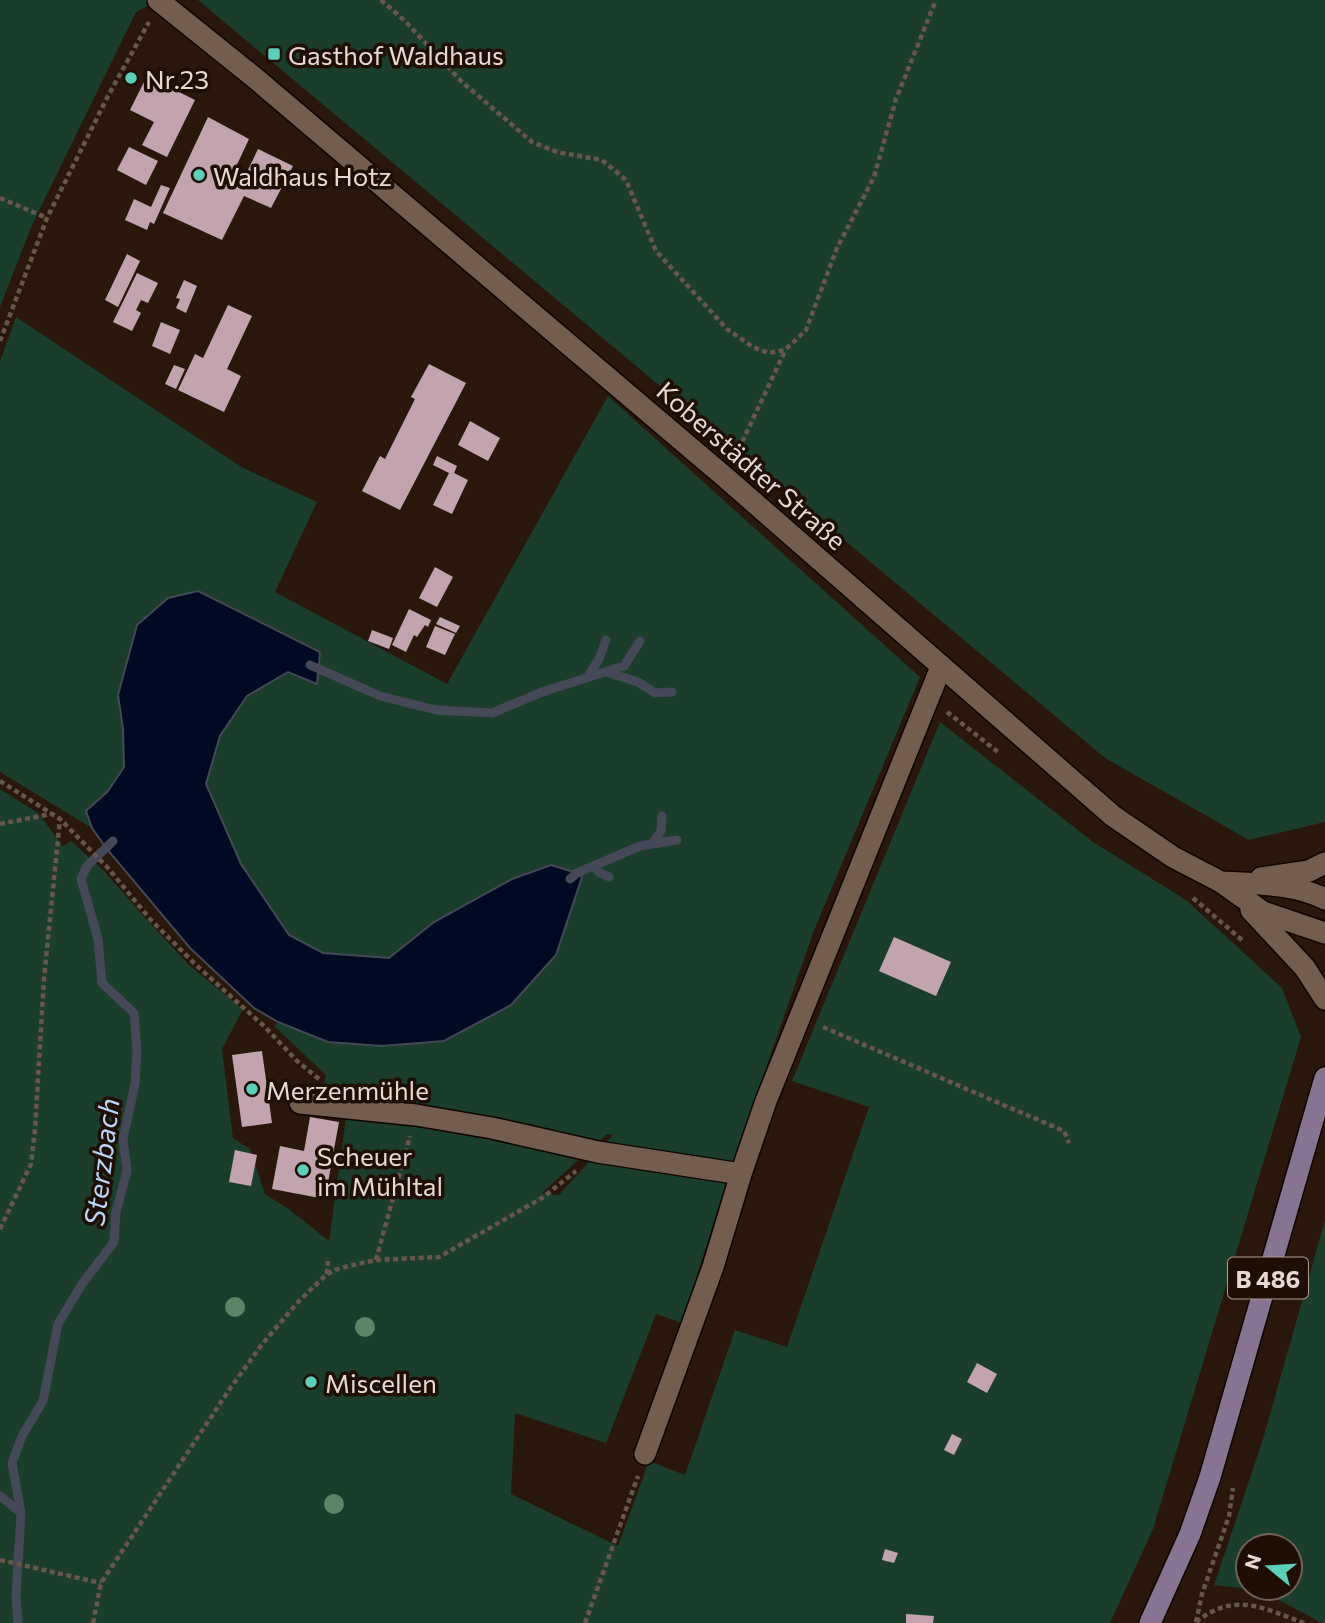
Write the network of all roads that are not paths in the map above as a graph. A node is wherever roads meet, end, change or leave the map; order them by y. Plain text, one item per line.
1 (159, 1) edge
2 (941, 667) junction
3 (1325, 863) edge
4 (1221, 882) junction
5 (1325, 899) edge
6 (1325, 933) edge
7 (1325, 999) edge
8 (1325, 1078) edge
9 (300, 1103) dead end
10 (741, 1174) junction
11 (645, 1454) road end
12 (1150, 1623) edge

1 - 2 street, Koberstädter Straße
2 - 4 street, Koberstädter Straße
2 - 10 street
3 - 4 street
4 - 5 street
4 - 6 street
4 - 7 street
8 - 12 main road, B 486
9 - 10 street
10 - 11 street

